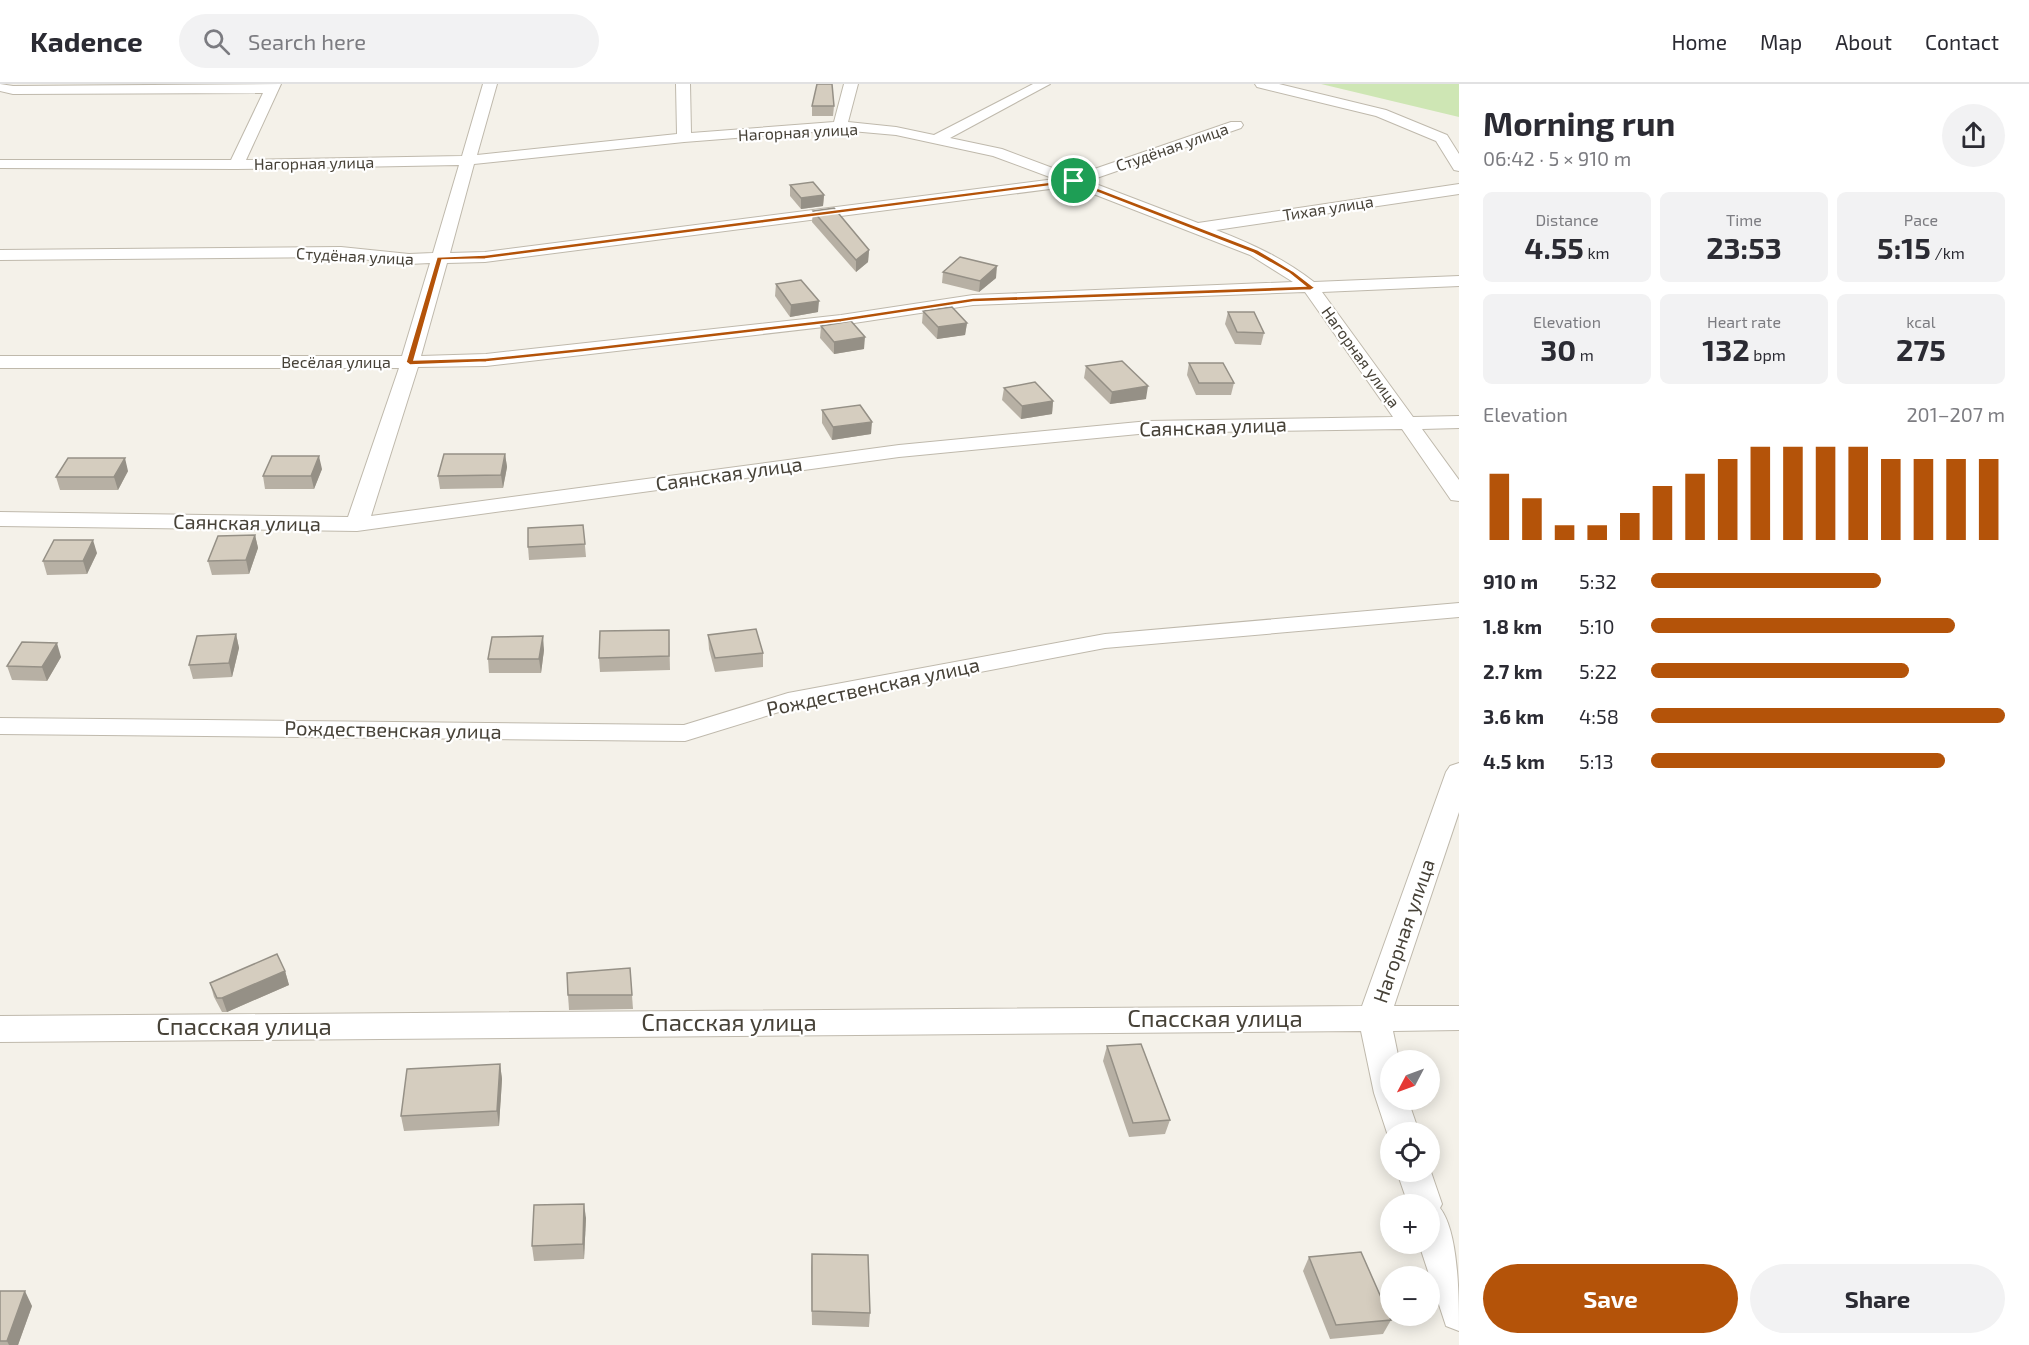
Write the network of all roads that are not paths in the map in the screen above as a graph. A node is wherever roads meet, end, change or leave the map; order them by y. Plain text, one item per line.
1 (490, 84) edge
2 (683, 84) edge
3 (851, 84) edge
4 (1043, 84) edge
5 (1262, 84) edge
6 (274, 86) edge
7 (0, 87) edge
8 (1236, 125) dead end
9 (840, 126) junction
10 (684, 138) junction
11 (939, 138) junction
12 (468, 160) junction
13 (0, 164) edge
14 (236, 165) junction
15 (1459, 167) edge
16 (1074, 181) junction
17 (1459, 189) edge
18 (1196, 228) junction
19 (0, 255) edge
20 (440, 258) junction
21 (1459, 282) edge
22 (1311, 288) junction
23 (0, 362) edge
24 (410, 362) junction
25 (1459, 422) edge
26 (1408, 423) junction
27 (1459, 495) edge
28 (0, 519) edge
29 (357, 524) junction
30 (1459, 610) edge
31 (0, 726) edge
32 (1459, 772) edge
33 (1374, 1017) junction
34 (1459, 1018) edge
35 (0, 1029) edge
36 (1381, 1050) edge
37 (1440, 1252) edge
38 (1459, 1314) edge

1 - 12 street
2 - 10 street
3 - 9 street
4 - 11 street
5 - 15 street
6 - 7 street
6 - 14 street
8 - 16 street, Студёная улица
9 - 10 street, Нагорная улица
9 - 11 street, Нагорная улица
10 - 12 street, Нагорная улица
11 - 16 street, Нагорная улица
12 - 14 street, Нагорная улица
12 - 20 street
13 - 14 street, Нагорная улица
16 - 18 street, Нагорная улица
16 - 20 street, Студёная улица
17 - 18 street, Тихая улица
18 - 22 street, Нагорная улица
19 - 20 street, Студёная улица
20 - 24 street
21 - 22 street, Весёлая улица
22 - 24 street, Весёлая улица
22 - 26 street, Нагорная улица
23 - 24 street, Весёлая улица
24 - 29 street
25 - 26 street, Саянская улица
26 - 27 street, Нагорная улица
26 - 29 street, Саянская улица
28 - 29 street, Саянская улица
30 - 31 street, Рождественская улица
32 - 33 street, Нагорная улица
33 - 34 street, Спасская улица
33 - 35 street, Спасская улица
33 - 36 street, Нагорная улица
37 - 38 street

